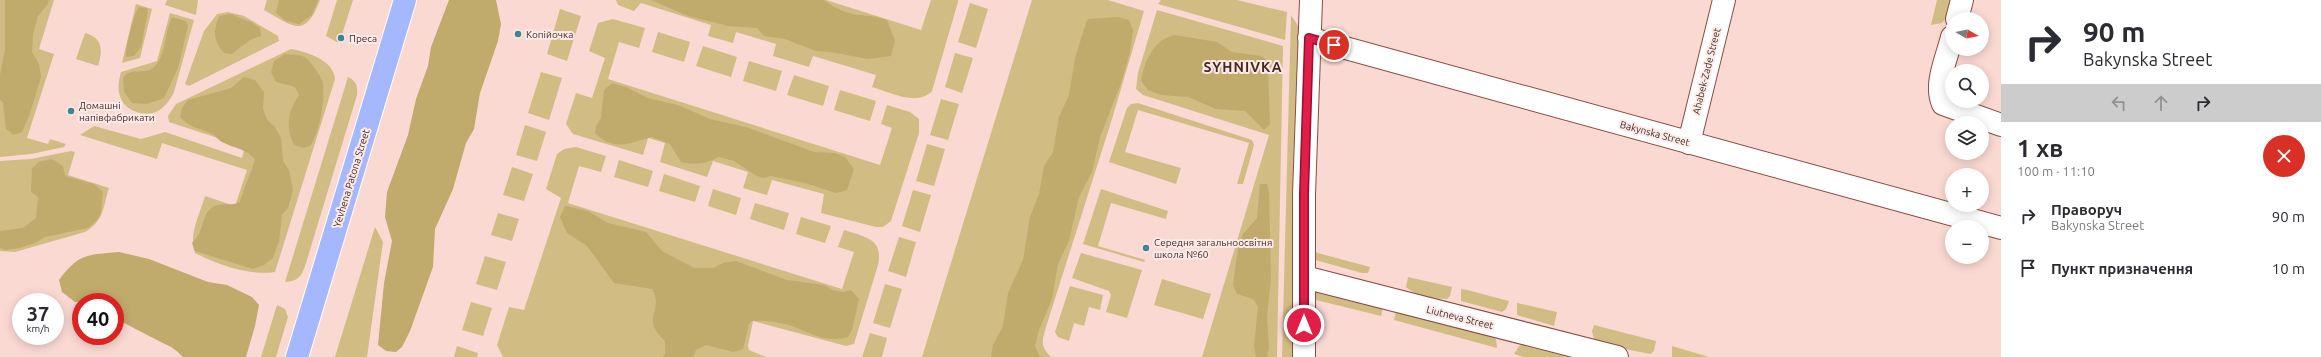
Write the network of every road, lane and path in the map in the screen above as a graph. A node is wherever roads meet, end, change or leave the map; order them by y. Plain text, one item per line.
1 (405, 0) edge
2 (1310, 0) edge
3 (1724, 0) edge
4 (1962, 0) edge
5 (1959, 12) edge
6 (1309, 38) junction
7 (1947, 56) edge
8 (2001, 125) edge
9 (1689, 143) junction
10 (2001, 228) edge
11 (1304, 278) junction
12 (297, 357) edge
13 (1304, 357) edge
14 (1617, 357) edge

1 - 12 main road, Yevhena Patona Street
2 - 6 street
3 - 9 street, Ahabek-Zade Street
4 - 5 street
6 - 9 street, Bakynska Street
6 - 11 street
7 - 8 street
9 - 10 street, Bakynska Street
11 - 13 street
11 - 14 street, Liutneva Street

